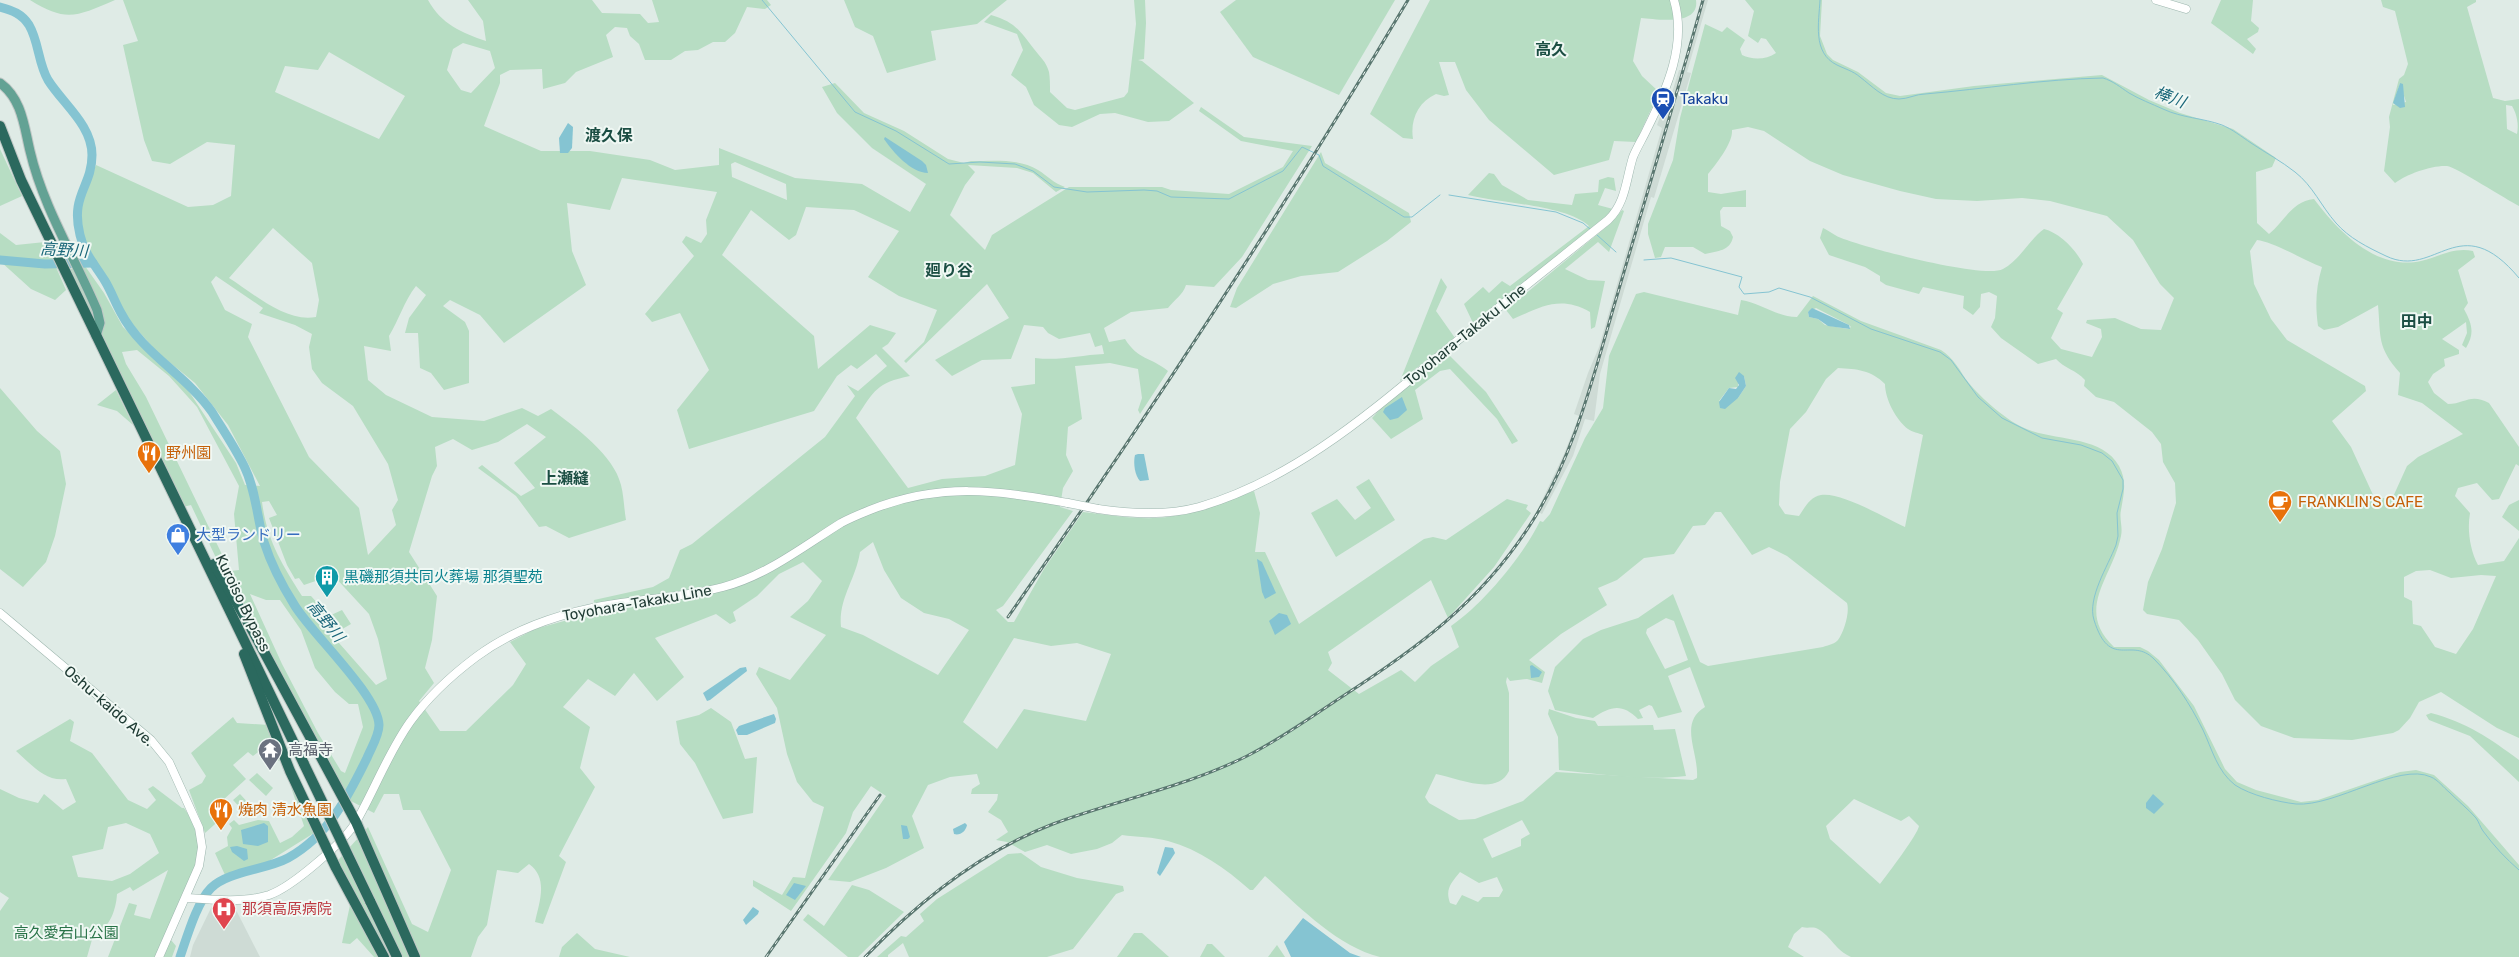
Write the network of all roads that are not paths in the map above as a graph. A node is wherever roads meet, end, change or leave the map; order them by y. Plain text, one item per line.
1 (1674, 0) edge
2 (2156, 0) edge
3 (2186, 9) dead end
4 (0, 83) edge
5 (0, 126) edge
6 (0, 136) edge
7 (15, 166) junction
8 (96, 336) junction
9 (169, 488) junction
10 (188, 526) junction
11 (0, 613) edge
12 (356, 822) junction
13 (329, 854) junction
14 (187, 898) junction
15 (159, 957) edge
16 (384, 957) edge
17 (398, 957) edge
18 (415, 957) edge

1 - 12 main road, Toyohara-Takaku Line, bridge
2 - 3 main road
4 - 8 main road
5 - 7 highway, Kuroiso Bypass
6 - 7 main road
7 - 8 highway, Kuroiso Bypass
8 - 9 highway, Kuroiso Bypass
9 - 10 highway, Kuroiso Bypass
9 - 13 highway
10 - 12 highway
10 - 17 highway, Kuroiso Bypass, bridge
11 - 14 main road, Oshu-kaido Ave.
12 - 13 main road, Toyohara-Takaku Line
12 - 18 highway
13 - 14 main road, Toyohara-Takaku Line
13 - 16 highway
14 - 15 main road, Oshu-kaido Ave.

